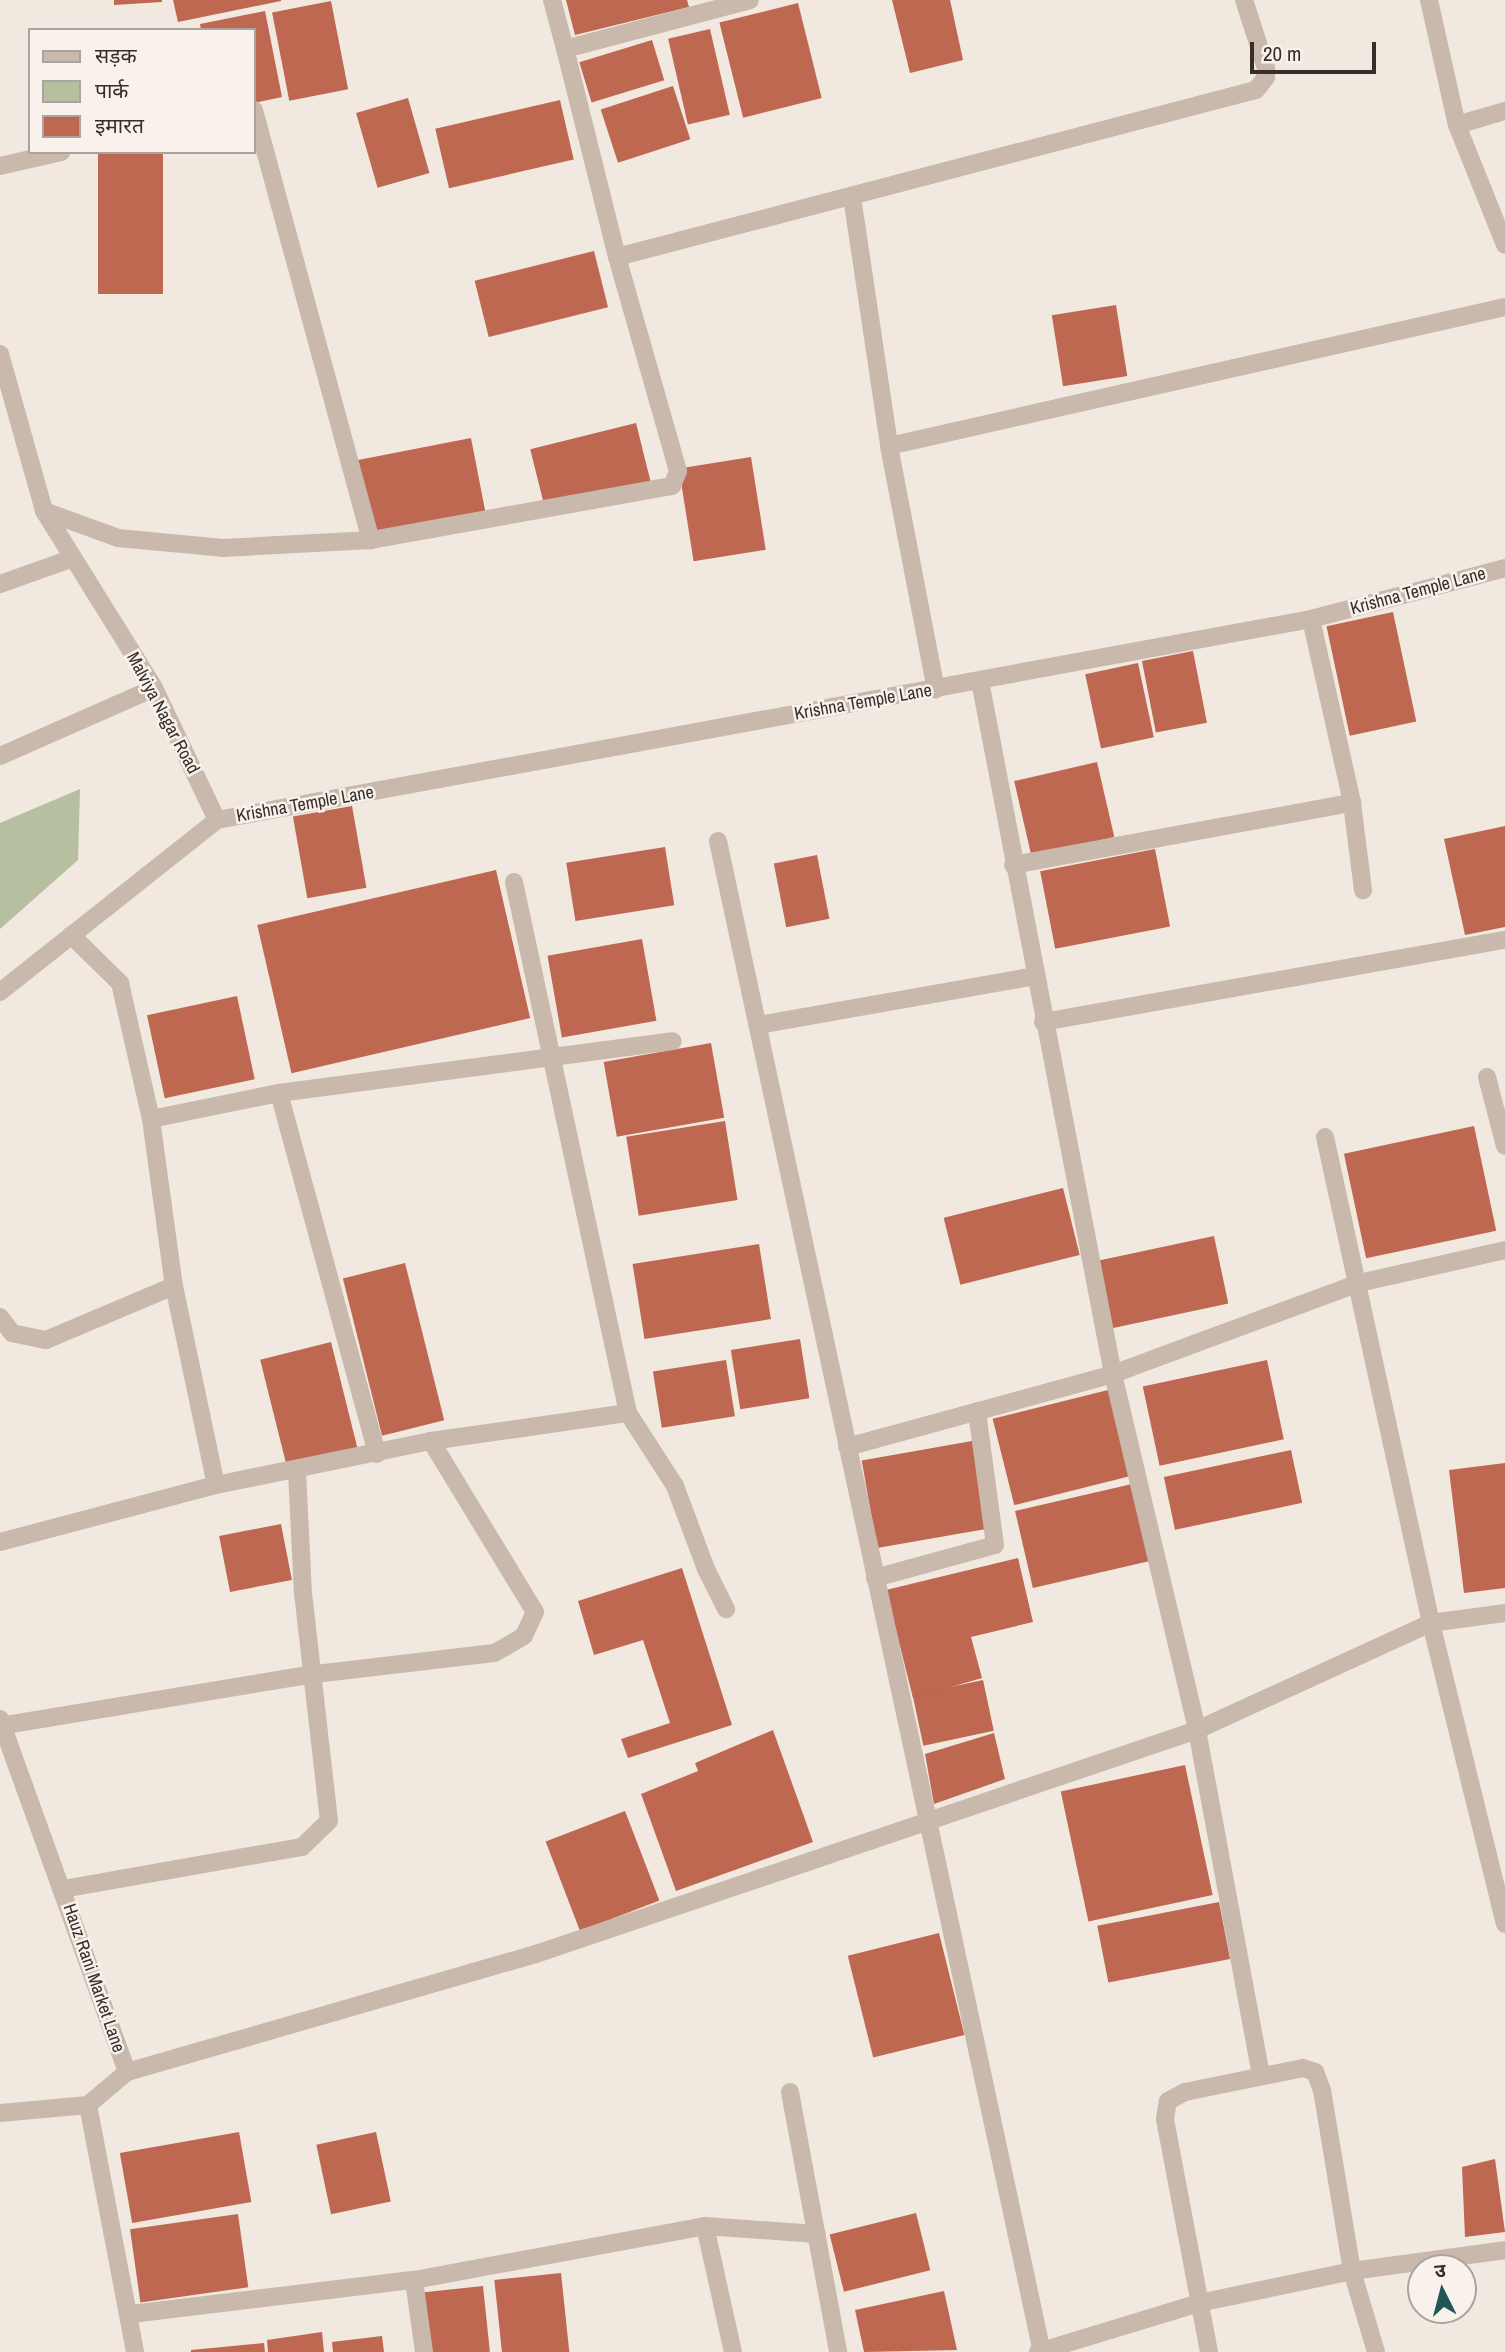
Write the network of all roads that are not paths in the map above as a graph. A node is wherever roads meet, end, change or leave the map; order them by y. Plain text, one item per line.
1 (552, 0) edge
2 (750, 0) edge
3 (1244, 0) edge
4 (1429, 0) edge
5 (565, 50) junction
6 (1505, 111) edge
7 (256, 117) edge
8 (1457, 125) junction
9 (52, 154) edge
10 (0, 166) edge
11 (852, 197) junction
12 (1505, 245) edge
13 (617, 257) junction
14 (1505, 307) edge
15 (0, 355) edge
16 (890, 446) junction
17 (44, 511) junction
18 (371, 540) junction
19 (73, 558) junction
20 (1505, 568) edge
21 (0, 584) edge
22 (1311, 619) junction
23 (980, 681) junction
24 (154, 688) junction
25 (936, 689) junction
26 (0, 756) edge
27 (1352, 803) junction
28 (217, 820) junction
29 (718, 841) dead end
30 (1013, 865) junction
31 (514, 883) dead end
32 (1363, 890) dead end
33 (71, 935) junction
34 (1505, 940) edge
35 (1035, 976) junction
36 (0, 992) edge
37 (1044, 1022) junction
38 (758, 1025) junction
39 (673, 1041) dead end
40 (553, 1059) junction
41 (1487, 1077) dead end
42 (279, 1093) junction
43 (151, 1119) junction
44 (1325, 1137) dead end
45 (1505, 1146) edge
46 (1505, 1250) edge
47 (1359, 1283) junction
48 (174, 1286) junction
49 (0, 1317) edge
50 (1113, 1374) junction
51 (977, 1411) junction
52 (628, 1413) junction
53 (431, 1441) junction
54 (847, 1447) junction
55 (377, 1454) junction
56 (297, 1471) junction
57 (216, 1485) junction
58 (0, 1542) edge
59 (875, 1577) junction
60 (726, 1609) dead end
61 (1505, 1613) edge
62 (1431, 1623) junction
63 (314, 1674) junction
64 (1, 1724) edge
65 (1196, 1730) junction
66 (927, 1819) junction
67 (63, 1889) junction
68 (1505, 1924) edge
69 (127, 2072) junction
70 (1261, 2074) junction
71 (790, 2092) dead end
72 (89, 2105) junction
73 (0, 2113) edge
74 (705, 2226) junction
75 (817, 2234) junction
76 (1505, 2250) edge
77 (1352, 2271) junction
78 (414, 2280) junction
79 (1199, 2303) junction
80 (131, 2315) junction
81 (135, 2352) edge
82 (424, 2352) edge
83 (733, 2352) edge
84 (838, 2352) edge
85 (1040, 2352) edge
86 (1209, 2352) edge
87 (1376, 2352) edge

1 - 5 street
2 - 5 street
3 - 11 street
4 - 8 street
5 - 13 street
6 - 8 street
7 - 18 street
8 - 12 street
9 - 10 street
11 - 13 street
11 - 16 street
13 - 18 street
14 - 16 street
15 - 17 street, Malviya Nagar Road
16 - 25 street
17 - 18 street
17 - 19 street, Malviya Nagar Road
19 - 21 street
19 - 24 street, Malviya Nagar Road
20 - 22 street, Krishna Temple Lane
22 - 23 street, Krishna Temple Lane
22 - 27 street
23 - 25 street, Krishna Temple Lane
23 - 30 street
24 - 26 street
24 - 28 street, Malviya Nagar Road
25 - 28 street, Krishna Temple Lane
27 - 30 street
27 - 32 street
28 - 33 street
29 - 38 street
30 - 35 street
31 - 40 street
33 - 36 street
33 - 43 street
34 - 37 street
35 - 37 street
35 - 38 street
37 - 50 street
38 - 54 street
39 - 40 street
40 - 42 street
40 - 52 street
41 - 45 street
42 - 43 street
42 - 55 street
43 - 48 street
44 - 47 street
46 - 47 street
47 - 50 street
47 - 62 street
48 - 49 street
48 - 57 street
50 - 51 street
50 - 65 street
51 - 54 street
51 - 59 street
52 - 53 street
52 - 60 street
53 - 55 street
53 - 63 street
54 - 59 street
55 - 56 street
56 - 57 street
56 - 63 street
57 - 58 street
59 - 66 street
61 - 62 street
62 - 65 street
62 - 68 street
63 - 64 street
63 - 67 street
64 - 67 street, Hauz Rani Market Lane
65 - 66 street
65 - 70 street
66 - 69 street
66 - 85 street
67 - 69 street, Hauz Rani Market Lane
69 - 72 street, Hauz Rani Market Lane
70 - 77 street
70 - 79 street
71 - 75 street
72 - 73 street
72 - 80 street
74 - 75 street
74 - 78 street
74 - 83 street
75 - 84 street
76 - 77 street
77 - 79 street
77 - 87 street
78 - 80 street
78 - 82 street
79 - 85 street
79 - 86 street
80 - 81 street

